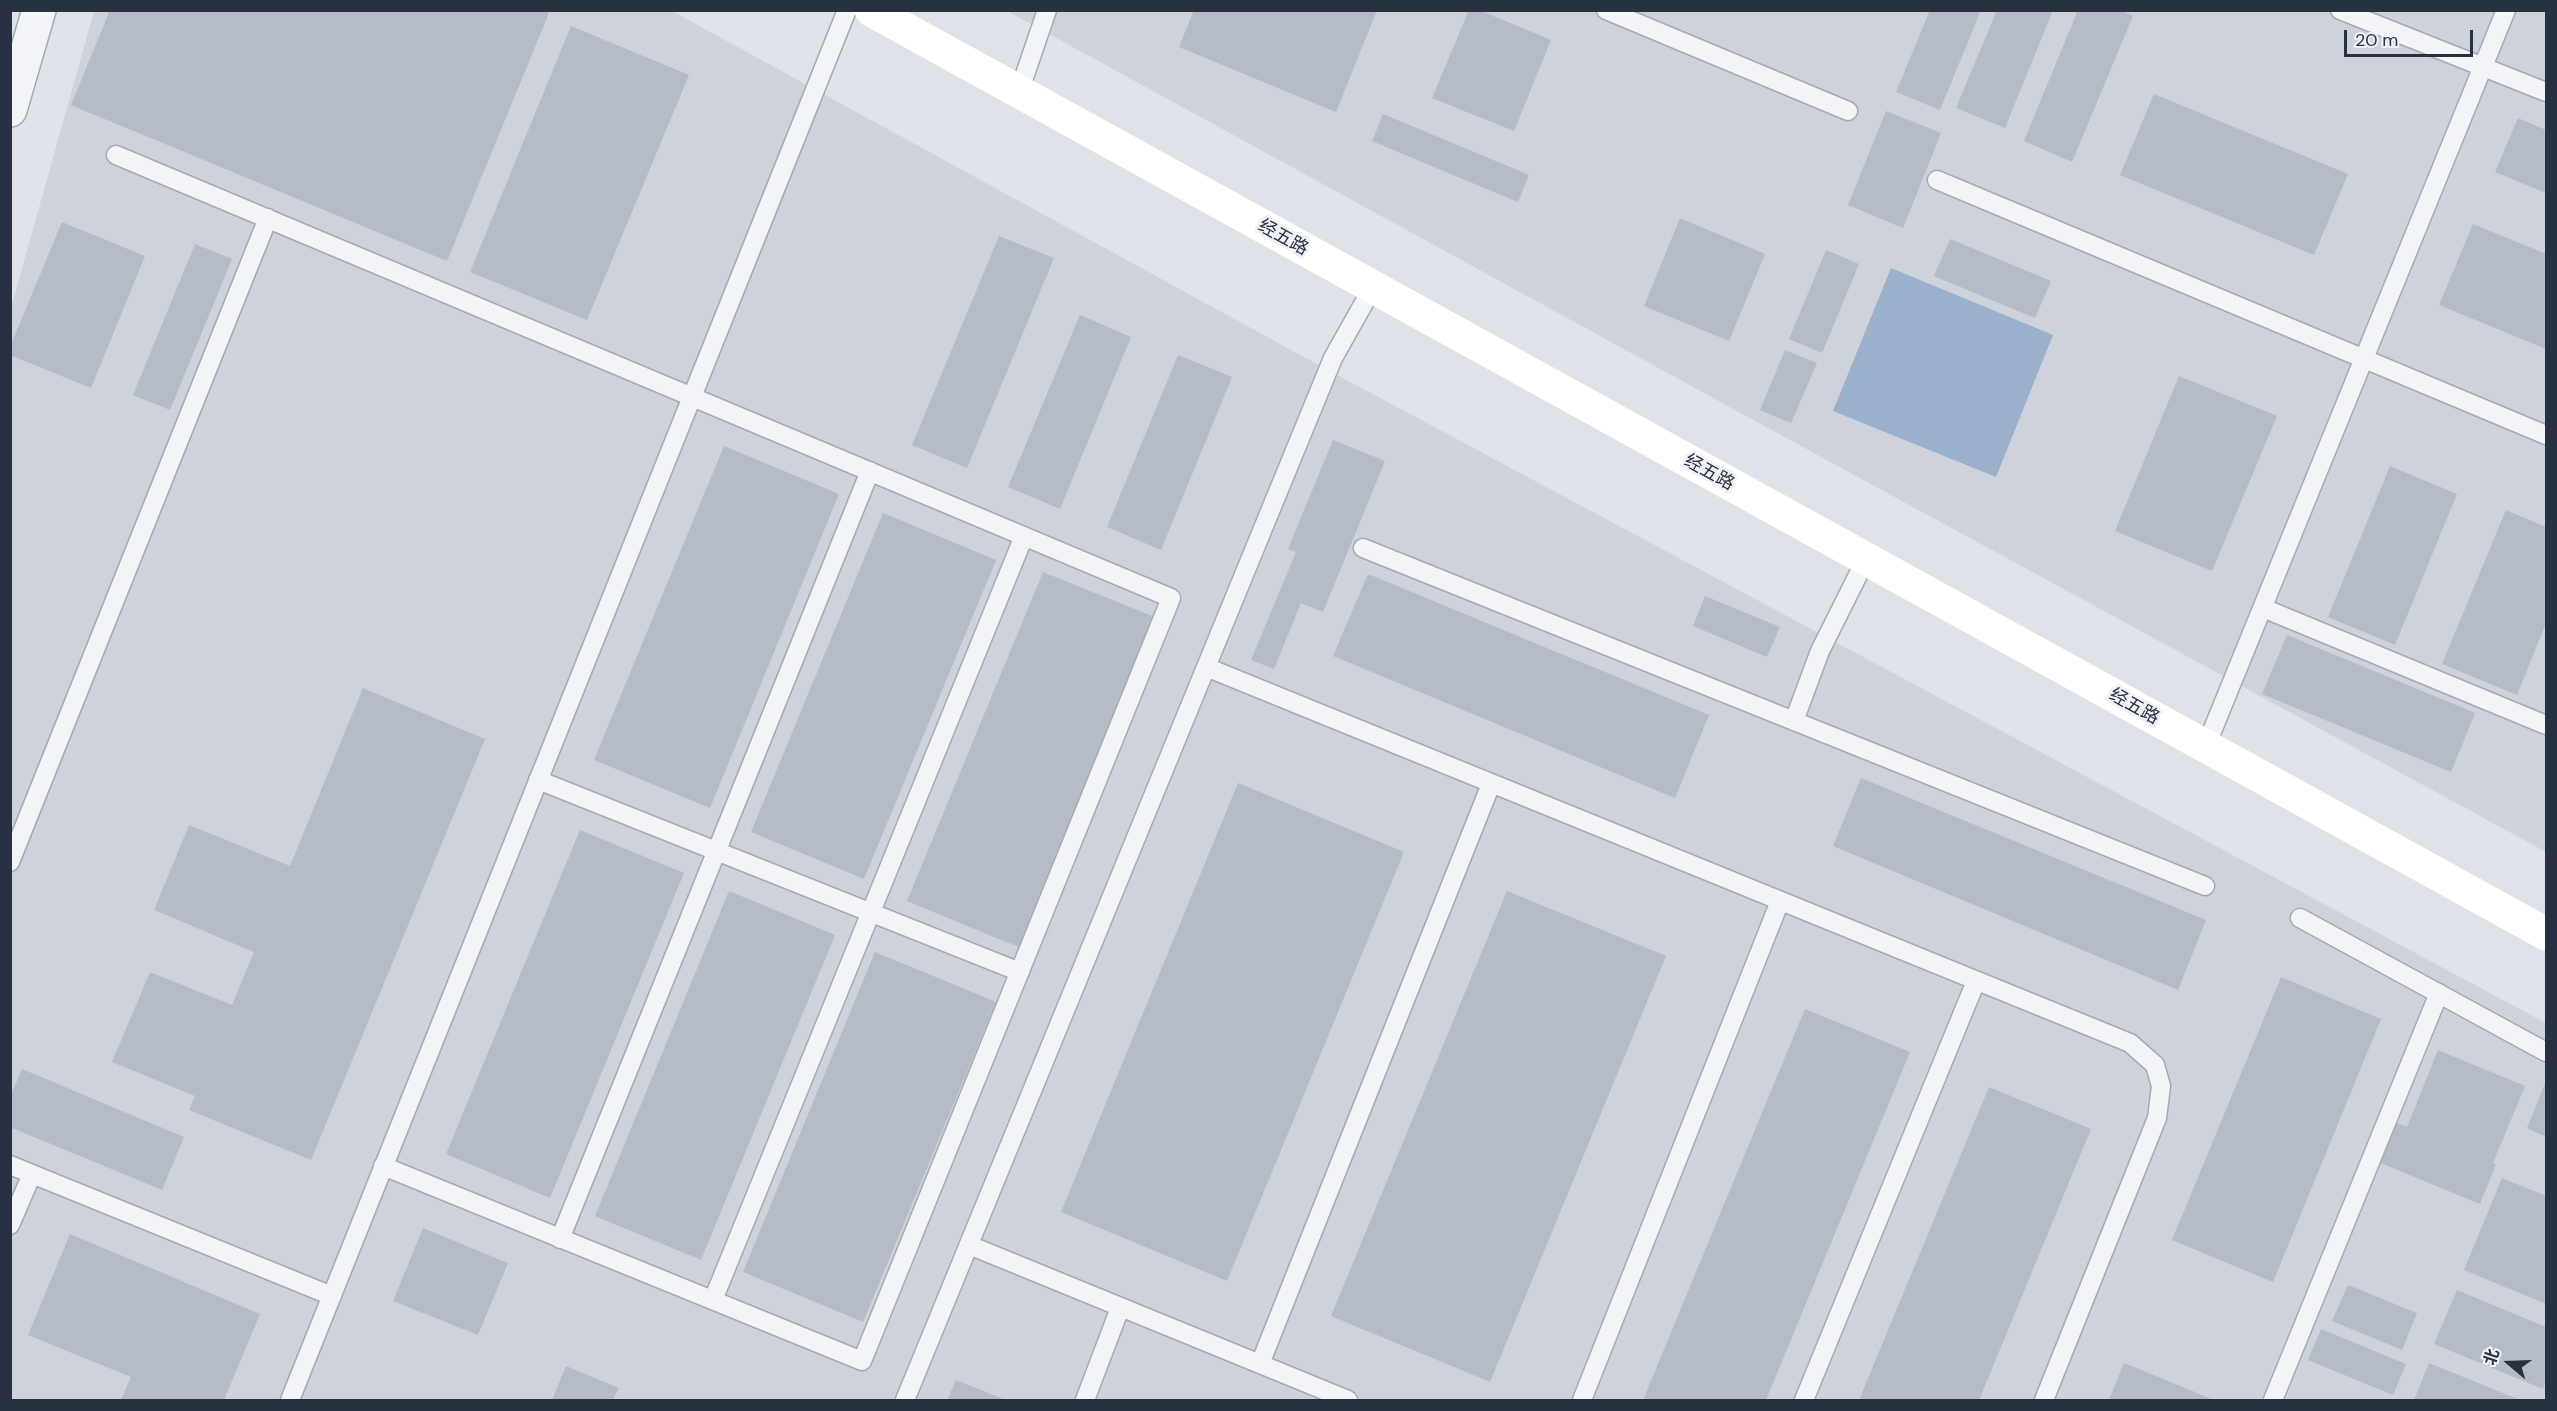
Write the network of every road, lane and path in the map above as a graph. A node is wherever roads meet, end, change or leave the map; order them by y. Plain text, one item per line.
1 (39, 10) edge
2 (847, 10) edge
3 (871, 10) edge
4 (1047, 10) edge
5 (1606, 10) edge
6 (2340, 10) edge
7 (2506, 10) edge
8 (2483, 67) junction
9 (1019, 92) junction
10 (2547, 92) edge
11 (10, 110) edge
12 (1848, 111) dead end
13 (116, 154) dead end
14 (1936, 180) dead end
15 (268, 218) junction
16 (1373, 287) junction
17 (2364, 359) junction
18 (692, 396) junction
19 (2547, 435) edge
20 (870, 471) junction
21 (1024, 536) junction
22 (1363, 548) dead end
23 (1866, 559) junction
24 (2263, 608) junction
25 (1206, 667) junction
26 (1794, 721) junction
27 (2547, 725) edge
28 (2206, 746) junction
29 (538, 780) junction
30 (1491, 784) junction
31 (717, 851) junction
32 (10, 862) edge
33 (2205, 886) dead end
34 (1780, 901) junction
35 (871, 913) junction
36 (2300, 918) dead end
37 (2547, 934) edge
38 (1020, 972) junction
39 (1976, 981) junction
40 (2439, 993) junction
41 (2547, 1052) edge
42 (10, 1165) edge
43 (383, 1166) junction
44 (32, 1174) junction
45 (10, 1225) edge
46 (560, 1239) junction
47 (969, 1245) junction
48 (332, 1296) junction
49 (713, 1300) junction
50 (1120, 1308) junction
51 (1260, 1364) junction
52 (290, 1401) edge
53 (905, 1401) edge
54 (1085, 1401) edge
55 (1348, 1401) edge
56 (1582, 1401) edge
57 (1804, 1401) edge
58 (2044, 1401) edge
59 (2272, 1401) edge

1 - 11 street
2 - 18 lane
3 - 9 street, 经五路
4 - 9 lane
5 - 12 lane
6 - 8 lane
7 - 8 lane
8 - 10 lane
8 - 17 lane
9 - 16 street, 经五路
13 - 15 lane
14 - 17 lane
15 - 18 lane
15 - 32 lane
16 - 23 street, 经五路
16 - 25 lane
17 - 19 lane
17 - 24 lane
18 - 20 lane
18 - 29 lane
20 - 21 lane
20 - 31 lane
21 - 35 lane
21 - 38 lane
22 - 26 lane
23 - 26 lane
23 - 28 street, 经五路
24 - 27 lane
24 - 28 lane
25 - 30 lane
25 - 47 lane
26 - 33 lane
28 - 37 street, 经五路
29 - 31 lane
29 - 43 lane
30 - 34 lane
30 - 51 lane
31 - 35 lane
31 - 46 lane
34 - 39 lane
34 - 56 lane
35 - 38 lane
35 - 49 lane
36 - 40 lane
38 - 49 lane
39 - 57 lane
39 - 58 lane
40 - 41 lane
40 - 59 lane
42 - 44 lane
43 - 46 lane
43 - 48 lane
44 - 45 lane
44 - 48 lane
46 - 49 lane
47 - 50 lane
47 - 53 lane
48 - 52 lane
50 - 51 lane
50 - 54 lane
51 - 55 lane

